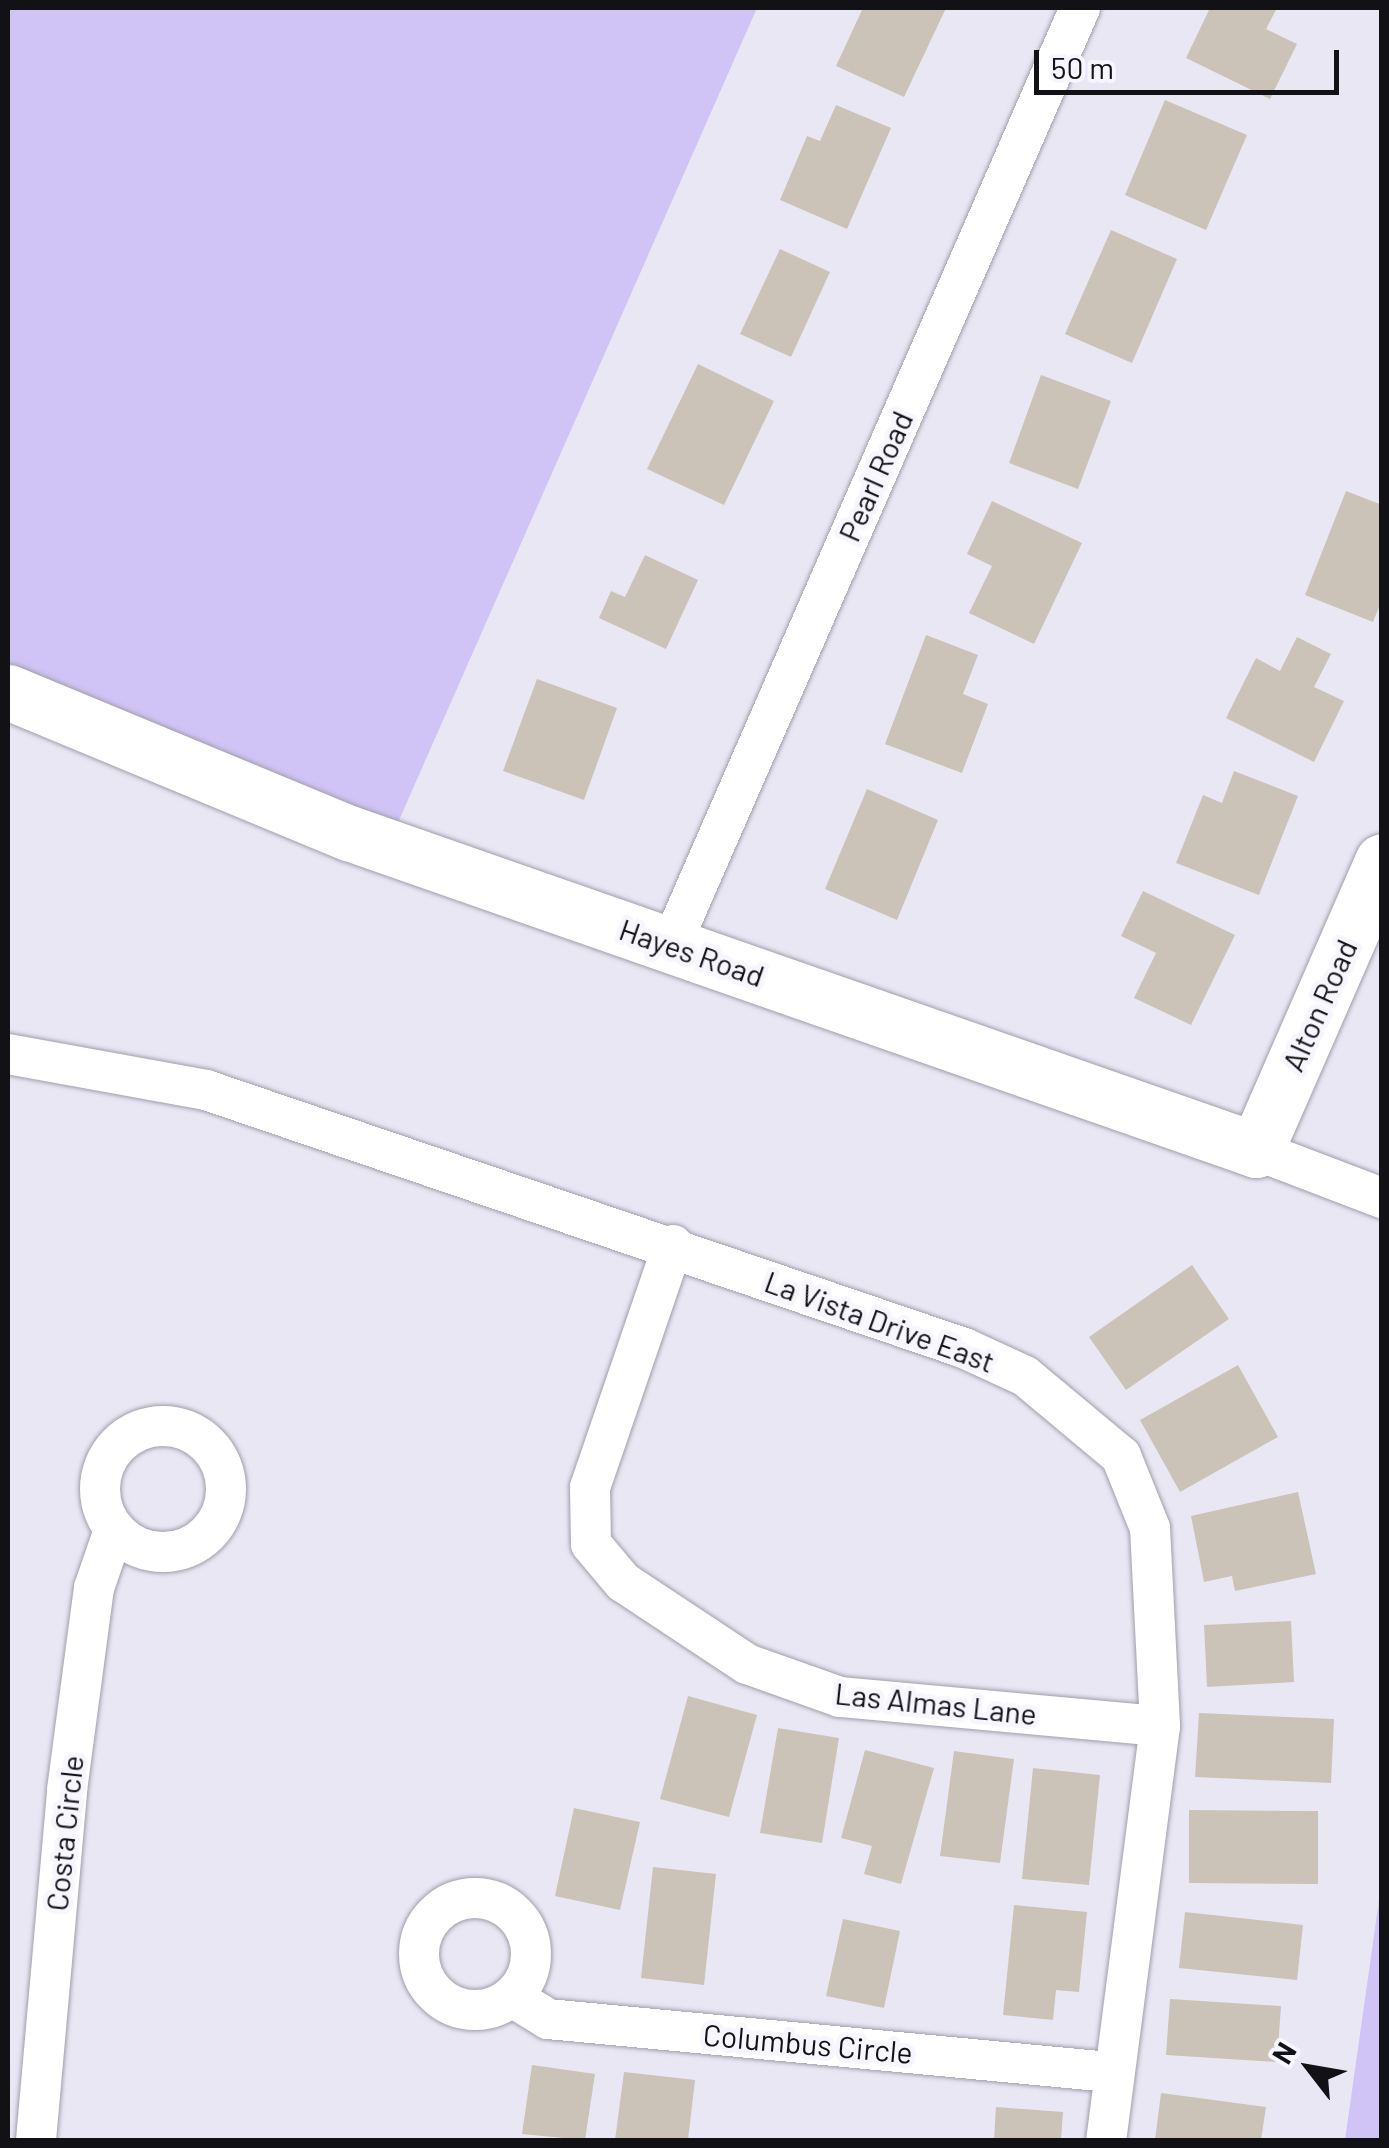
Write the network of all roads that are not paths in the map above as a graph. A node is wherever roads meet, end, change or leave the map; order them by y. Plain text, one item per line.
1 (1080, 8) edge
2 (8, 692) edge
3 (1382, 861) edge
4 (671, 945) junction
5 (8, 1054) edge
6 (1256, 1150) junction
7 (1382, 1198) edge
8 (673, 1245) junction
9 (114, 1530) dead end
10 (1160, 1726) junction
11 (512, 1997) dead end
12 (1110, 2072) junction
13 (36, 2140) edge
14 (1106, 2140) edge

1 - 4 street, Pearl Road
2 - 4 street, Hayes Road
3 - 6 street, Alton Road
4 - 6 street, Hayes Road
5 - 8 street, La Vista Drive East
6 - 7 street, Hayes Road
8 - 10 street, La Vista Drive East
8 - 10 street, Las Almas Lane
9 - 13 street, Costa Circle
10 - 12 street, La Vista Drive East
11 - 12 street, Columbus Circle
12 - 14 street, La Vista Drive East

